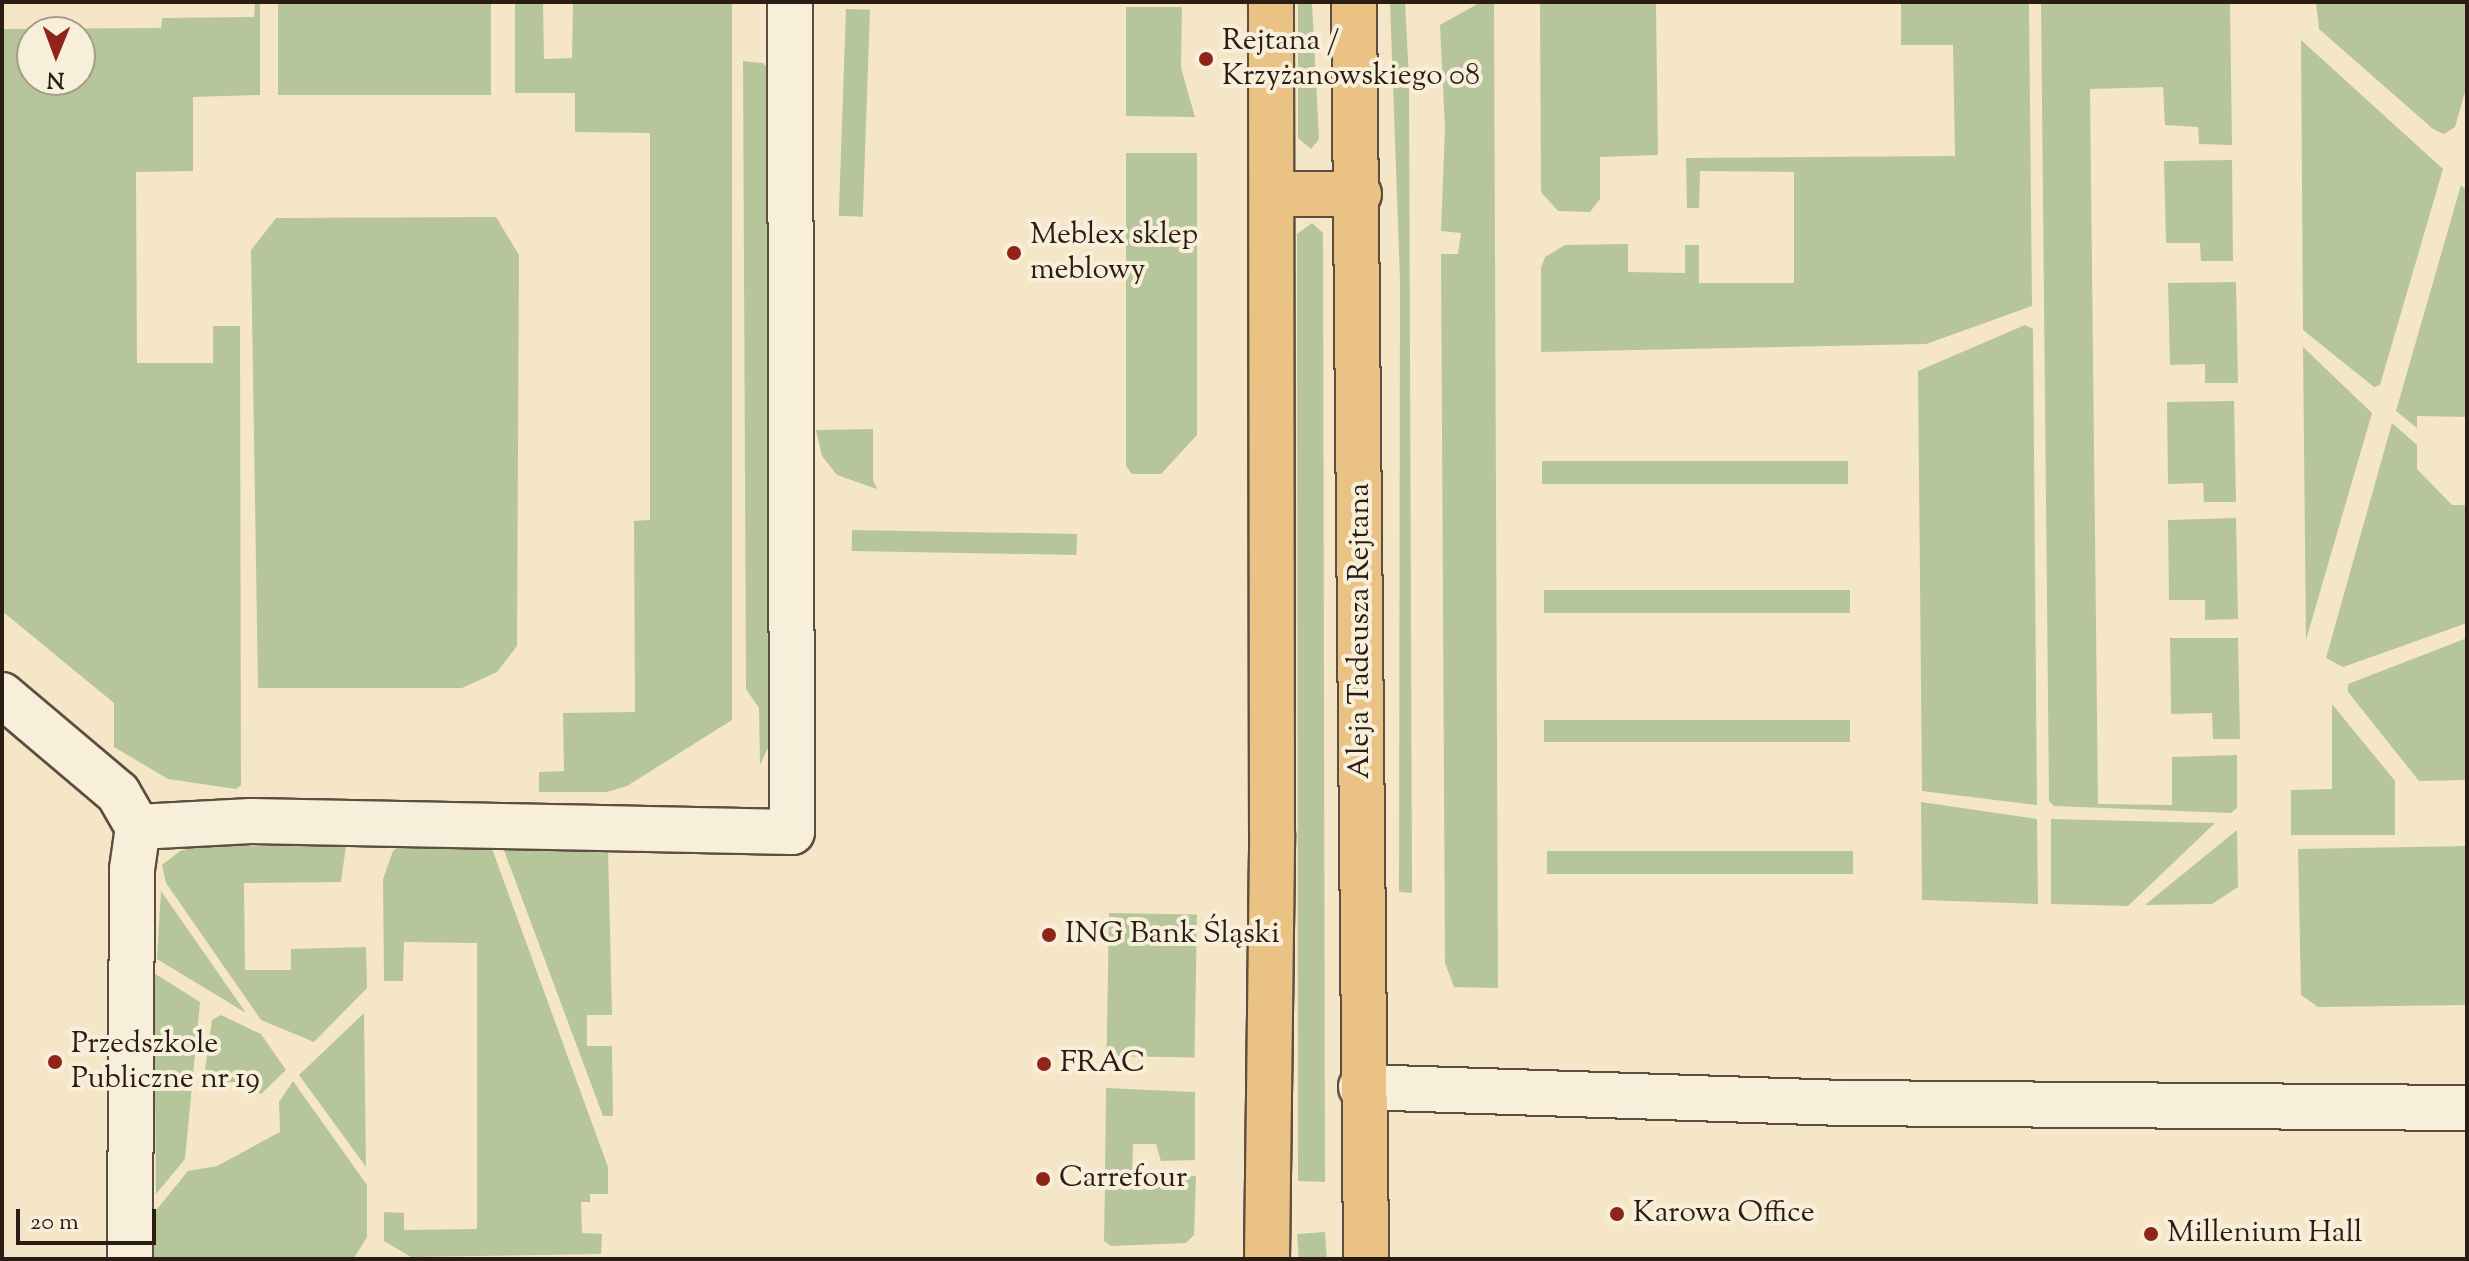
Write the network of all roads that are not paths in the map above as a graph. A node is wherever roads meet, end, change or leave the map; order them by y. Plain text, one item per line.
1 (790, 2) edge
2 (1271, 2) edge
3 (1354, 2) edge
4 (1272, 194) junction
5 (1359, 194) junction
6 (2, 695) edge
7 (138, 827) junction
8 (1361, 1087) junction
9 (2467, 1108) edge
10 (130, 1259) edge
11 (1267, 1259) edge
12 (1366, 1259) edge

1 - 7 street
2 - 4 main road
3 - 5 main road, Aleja Tadeusza Rejtana
4 - 5 main road
4 - 11 main road
5 - 8 main road, Aleja Tadeusza Rejtana
6 - 7 street
7 - 10 street
8 - 9 street
8 - 12 main road, Aleja Tadeusza Rejtana

